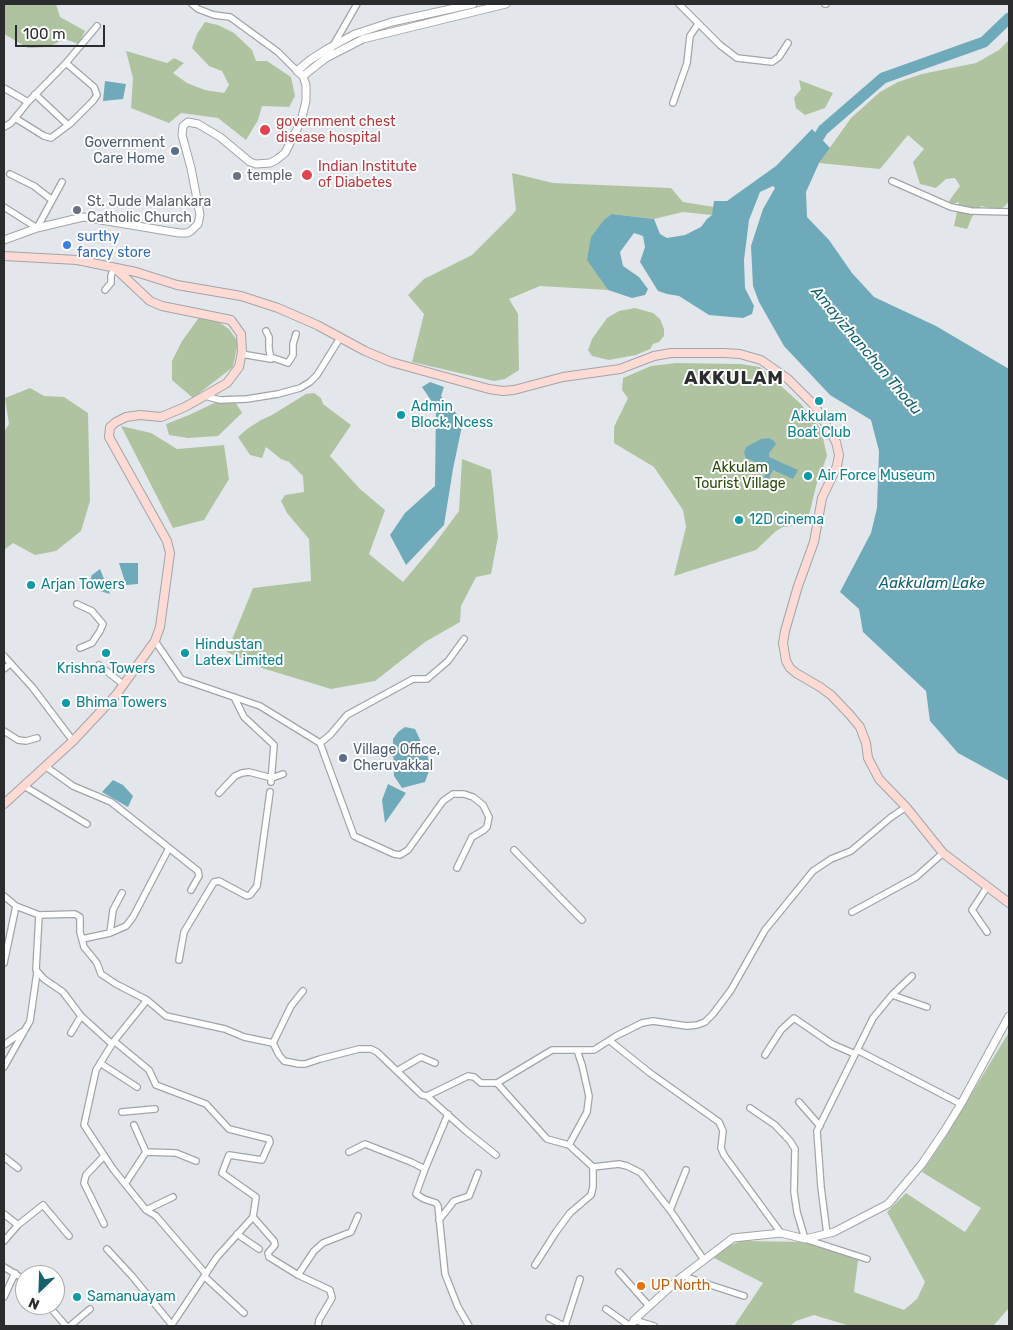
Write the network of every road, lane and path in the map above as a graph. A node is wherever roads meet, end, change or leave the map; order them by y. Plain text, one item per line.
1 (192, 4) edge
2 (357, 4) edge
3 (473, 4) edge
4 (506, 4) edge
5 (679, 4) edge
6 (698, 24) junction
7 (97, 26) dead end
8 (788, 43) dead end
9 (333, 45) junction
10 (326, 58) junction
11 (66, 63) junction
12 (297, 70) junction
13 (303, 76) junction
14 (4, 88) edge
15 (35, 94) junction
16 (28, 102) junction
17 (674, 103) dead end
18 (14, 118) junction
19 (68, 125) junction
20 (4, 127) edge
21 (10, 174) dead end
22 (892, 181) dead end
23 (62, 182) dead end
24 (52, 200) junction
25 (4, 207) edge
26 (1009, 212) edge
27 (37, 228) junction
28 (4, 240) edge
29 (4, 256) edge
30 (114, 267) junction
31 (105, 290) dead end
32 (266, 331) dead end
33 (296, 334) dead end
34 (340, 338) junction
35 (242, 354) junction
36 (271, 357) junction
37 (205, 396) junction
38 (77, 604) dead end
39 (464, 640) dead end
40 (155, 641) junction
41 (80, 648) dead end
42 (4, 656) edge
43 (10, 664) junction
44 (99, 664) dead end
45 (4, 669) edge
46 (124, 685) junction
47 (234, 697) junction
48 (4, 731) edge
49 (38, 738) dead end
50 (73, 741) junction
51 (320, 744) junction
52 (46, 766) junction
53 (283, 774) dead end
54 (271, 780) junction
55 (24, 786) junction
56 (270, 792) dead end
57 (219, 793) dead end
58 (4, 804) edge
59 (906, 807) junction
60 (87, 824) dead end
61 (169, 848) junction
62 (514, 850) dead end
63 (943, 853) junction
64 (457, 868) dead end
65 (986, 887) junction
66 (192, 890) dead end
67 (122, 893) dead end
68 (4, 896) edge
69 (1009, 904) edge
70 (16, 906) junction
71 (852, 912) dead end
72 (39, 915) junction
73 (582, 920) dead end
74 (986, 932) dead end
75 (110, 933) junction
76 (82, 939) junction
77 (179, 960) dead end
78 (4, 962) edge
79 (37, 972) junction
80 (912, 976) dead end
81 (303, 991) dead end
82 (892, 996) junction
83 (147, 1000) junction
84 (927, 1007) dead end
85 (81, 1016) junction
86 (1009, 1016) edge
87 (25, 1030) junction
88 (71, 1032) dead end
89 (610, 1040) junction
90 (113, 1042) junction
91 (273, 1043) junction
92 (4, 1045) edge
93 (577, 1050) junction
94 (856, 1052) junction
95 (765, 1055) dead end
96 (100, 1062) junction
97 (435, 1063) dead end
98 (4, 1067) edge
99 (397, 1072) junction
100 (497, 1083) junction
101 (137, 1087) dead end
102 (427, 1096) junction
103 (799, 1102) dead end
104 (961, 1104) junction
105 (750, 1108) dead end
106 (155, 1109) dead end
107 (122, 1112) dead end
108 (448, 1114) junction
109 (134, 1125) dead end
110 (820, 1126) junction
111 (569, 1146) junction
112 (146, 1152) junction
113 (349, 1152) dead end
114 (496, 1155) dead end
115 (104, 1156) junction
116 (4, 1157) edge
117 (196, 1161) dead end
118 (593, 1167) junction
119 (18, 1168) dead end
120 (424, 1169) junction
121 (686, 1170) dead end
122 (478, 1173) dead end
123 (125, 1184) junction
124 (173, 1197) dead end
125 (146, 1210) junction
126 (670, 1210) junction
127 (4, 1214) edge
128 (358, 1216) dead end
129 (253, 1217) junction
130 (439, 1220) junction
131 (104, 1224) dead end
132 (18, 1225) junction
133 (781, 1232) junction
134 (237, 1234) junction
135 (827, 1234) junction
136 (69, 1236) dead end
137 (806, 1239) junction
138 (4, 1241) edge
139 (259, 1249) dead end
140 (107, 1250) dead end
141 (704, 1260) junction
142 (867, 1260) dead end
143 (535, 1265) dead end
144 (4, 1267) edge
145 (15, 1272) joint
146 (619, 1272) dead end
147 (298, 1275) junction
148 (206, 1276) junction
149 (683, 1276) junction
150 (580, 1279) dead end
151 (744, 1296) dead end
152 (4, 1297) edge
153 (649, 1306) junction
154 (90, 1309) dead end
155 (606, 1309) dead end
156 (244, 1313) dead end
157 (57, 1315) edge
158 (549, 1318) dead end
159 (632, 1324) edge
160 (66, 1326) edge
161 (70, 1326) edge
162 (172, 1326) edge
163 (318, 1326) edge
164 (469, 1326) edge
165 (564, 1326) edge
166 (654, 1326) edge

1 - 12 street
2 - 9 street
3 - 9 street
4 - 10 street
5 - 6 street
6 - 8 street
6 - 17 street
7 - 11 street
9 - 10 street
9 - 12 street
10 - 13 street
11 - 15 street
11 - 19 street
12 - 13 street
13 - 27 street
14 - 16 street
15 - 16 street
15 - 19 street
16 - 18 street
18 - 19 street
18 - 20 street
21 - 24 street
22 - 26 street
23 - 24 street
24 - 27 street
25 - 27 street
27 - 28 street
29 - 30 main road
30 - 31 street
30 - 34 main road
30 - 35 main road
32 - 36 street
33 - 36 street
34 - 37 street
34 - 59 main road
35 - 36 street
35 - 37 main road
37 - 40 main road
38 - 41 street
39 - 51 street
40 - 46 main road
40 - 47 street
42 - 43 street
43 - 45 street
43 - 50 street
44 - 46 street
46 - 50 main road
47 - 51 street
47 - 54 street
48 - 49 street
50 - 52 main road
51 - 64 street
52 - 55 main road
52 - 61 street
53 - 54 street
54 - 57 street
55 - 58 main road
55 - 60 street
56 - 77 street
59 - 63 main road
59 - 89 street
61 - 66 street
61 - 75 street
62 - 73 street
63 - 65 main road
63 - 71 street
65 - 69 main road
65 - 74 street
67 - 75 street
68 - 70 street
70 - 72 street
70 - 78 street
72 - 76 street
72 - 79 street
75 - 76 street
76 - 83 street
79 - 85 street
79 - 87 street
80 - 82 street
81 - 91 street
82 - 84 street
82 - 94 street
83 - 90 street
83 - 91 street
85 - 88 street
85 - 90 street
86 - 104 street
87 - 92 street
87 - 98 street
89 - 93 street
89 - 133 street
90 - 96 street
90 - 129 street
91 - 99 street
93 - 100 street
93 - 111 street
94 - 95 street
94 - 104 street
94 - 110 street
96 - 101 street
96 - 115 street
97 - 99 street
99 - 102 street
100 - 102 street
100 - 111 street
102 - 108 street
103 - 110 street
104 - 135 street
105 - 137 street
106 - 107 street
108 - 114 street
108 - 120 street
109 - 112 street
110 - 135 street
111 - 118 street
112 - 117 street
112 - 123 street
113 - 120 street
115 - 123 street
115 - 131 street
116 - 119 street
118 - 126 street
118 - 143 street
120 - 130 street
121 - 126 street
122 - 130 street
123 - 125 street
124 - 125 street
125 - 148 street
126 - 141 street
127 - 132 street
128 - 147 street
129 - 134 street
129 - 147 street
130 - 164 street
132 - 136 street
132 - 138 street
133 - 137 street
133 - 141 street
134 - 139 street
134 - 148 street
135 - 137 street
137 - 142 street
140 - 162 street
141 - 149 street
144 - 145 street
145 - 152 street
146 - 153 street
147 - 163 street
148 - 156 street
148 - 162 street
149 - 151 street
149 - 153 street
150 - 165 street
153 - 159 street
154 - 161 street
155 - 159 street
157 - 160 street
158 - 165 street
159 - 166 street

